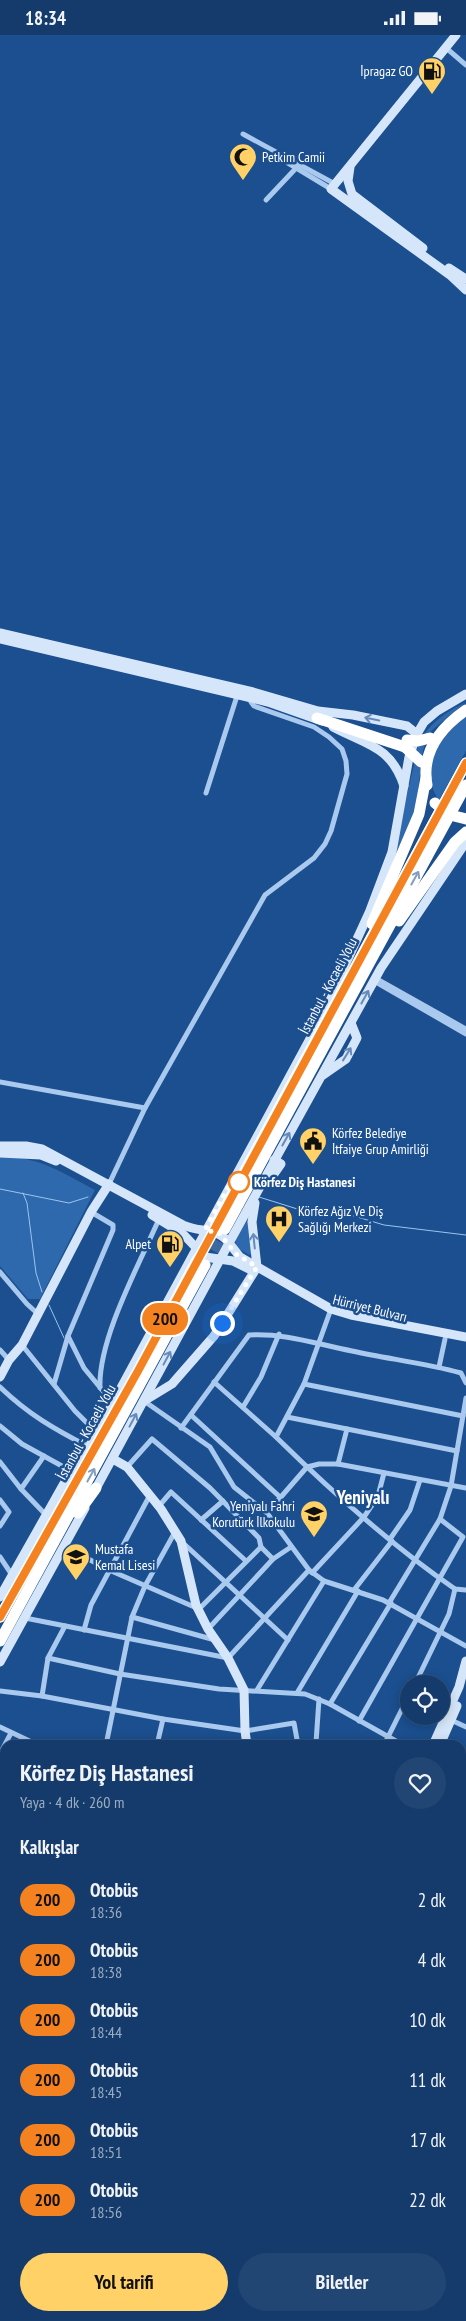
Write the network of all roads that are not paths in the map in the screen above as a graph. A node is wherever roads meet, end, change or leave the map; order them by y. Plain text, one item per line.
1 (456, 35) edge
2 (446, 47) junction
3 (466, 65) edge
4 (352, 164) junction
5 (298, 166) junction
6 (333, 186) junction
7 (352, 194) junction
8 (266, 200) dead end
9 (451, 272) junction
10 (466, 280) edge
11 (466, 288) edge
12 (0, 633) edge
13 (0, 639) edge
14 (252, 695) junction
15 (466, 695) edge
16 (237, 696) junction
17 (464, 712) edge
18 (318, 714) junction
19 (430, 716) junction
20 (350, 725) junction
21 (402, 725) junction
22 (443, 729) junction
23 (417, 734) junction
24 (392, 760) junction
25 (408, 763) junction
26 (466, 763) edge
27 (424, 770) junction
28 (466, 785) edge
29 (404, 788) junction
30 (206, 793) dead end
31 (466, 819) edge
32 (466, 832) edge
33 (466, 837) edge
34 (466, 842) edge
35 (369, 913) junction
36 (356, 966) junction
37 (374, 979) junction
38 (352, 983) junction
39 (350, 1023) junction
40 (316, 1026) junction
41 (466, 1029) edge
42 (466, 1035) edge
43 (321, 1076) junction
44 (0, 1082) edge
45 (145, 1108) junction
46 (0, 1146) edge
47 (0, 1153) edge
48 (278, 1162) junction
49 (108, 1187) junction
50 (91, 1211) junction
51 (159, 1219) junction
52 (221, 1227) tunnel mouth
53 (205, 1230) junction
54 (229, 1243) junction
55 (195, 1248) junction
56 (220, 1259) junction
57 (255, 1269) junction
58 (0, 1272) edge
59 (329, 1311) junction
60 (39, 1315) junction
61 (279, 1334) junction
62 (68, 1335) junction
63 (466, 1337) edge
64 (445, 1339) junction
65 (466, 1342) edge
66 (317, 1343) junction
67 (22, 1345) junction
68 (0, 1350) edge
69 (9, 1360) junction
70 (439, 1367) junction
71 (0, 1377) edge
72 (214, 1382) junction
73 (466, 1383) edge
74 (54, 1384) junction
75 (304, 1384) junction
76 (0, 1387) edge
77 (100, 1388) junction
78 (466, 1398) edge
79 (144, 1401) junction
80 (112, 1402) junction
81 (243, 1407) junction
82 (191, 1415) junction
83 (463, 1415) junction
84 (287, 1417) junction
85 (0, 1426) edge
86 (181, 1427) junction
87 (347, 1429) junction
88 (96, 1432) junction
89 (276, 1437) junction
90 (89, 1447) junction
91 (458, 1451) junction
92 (44, 1456) junction
93 (113, 1459) junction
94 (0, 1462) edge
95 (338, 1464) junction
96 (127, 1467) junction
97 (307, 1467) junction
98 (71, 1471) junction
99 (384, 1473) junction
100 (420, 1480) junction
101 (451, 1486) junction
102 (96, 1488) junction
103 (466, 1488) edge
104 (21, 1489) junction
105 (150, 1495) junction
106 (280, 1497) junction
107 (0, 1500) edge
108 (223, 1501) junction
109 (159, 1506) junction
110 (267, 1513) junction
111 (47, 1515) junction
112 (364, 1517) junction
113 (440, 1519) junction
114 (201, 1520) junction
115 (0, 1527) edge
116 (175, 1532) junction
117 (391, 1540) junction
118 (180, 1541) junction
119 (63, 1546) junction
120 (261, 1547) junction
121 (291, 1547) junction
122 (0, 1557) edge
123 (273, 1559) junction
124 (415, 1560) junction
125 (246, 1561) junction
126 (109, 1570) junction
127 (310, 1571) junction
128 (25, 1572) junction
129 (12, 1575) junction
130 (441, 1579) junction
131 (324, 1581) junction
132 (226, 1583) junction
133 (146, 1586) junction
134 (455, 1589) junction
135 (356, 1590) junction
136 (466, 1591) edge
137 (239, 1596) junction
138 (0, 1597) edge
139 (390, 1603) junction
140 (19, 1605) junction
141 (198, 1609) junction
142 (1, 1614) edge
143 (132, 1617) junction
144 (25, 1618) junction
145 (264, 1618) junction
146 (418, 1619) junction
147 (65, 1626) junction
148 (208, 1629) junction
149 (84, 1630) junction
150 (441, 1631) junction
151 (127, 1638) junction
152 (216, 1640) junction
153 (288, 1640) junction
154 (0, 1641) edge
155 (466, 1646) edge
156 (48, 1658) junction
157 (228, 1658) junction
158 (466, 1661) edge
159 (0, 1662) edge
160 (120, 1674) junction
161 (419, 1675) edge
162 (466, 1687) edge
163 (244, 1690) junction
164 (257, 1690) junction
165 (0, 1691) edge
166 (297, 1693) junction
167 (42, 1696) junction
168 (319, 1699) junction
169 (330, 1704) junction
170 (113, 1709) junction
171 (400, 1713) edge
172 (163, 1719) junction
173 (451, 1720) junction
174 (359, 1721) junction
175 (0, 1727) edge
176 (466, 1727) edge
177 (245, 1731) junction
178 (11, 1733) junction
179 (388, 1737) junction
180 (7, 1740) edge
181 (27, 1740) edge
182 (107, 1740) edge
183 (158, 1740) edge
184 (246, 1740) edge
185 (296, 1740) edge
186 (316, 1740) edge
187 (386, 1740) edge
188 (394, 1740) edge
189 (435, 1740) edge
190 (442, 1740) edge

1 - 2 main road
2 - 3 street
2 - 4 main road
4 - 6 main road
4 - 7 main road
5 - 5 street
5 - 6 street
5 - 8 street
6 - 7 main road
6 - 9 main road
7 - 9 main road
9 - 10 main road
9 - 11 main road
12 - 14 main road
13 - 16 main road
14 - 16 main road
14 - 18 main road
14 - 45 street
15 - 19 main road
16 - 30 street
17 - 22 highway
18 - 20 highway
21 -> 18 main road
18 - 24 main road
19 - 21 main road
19 - 23 main road
20 - 22 highway, bridge
20 - 27 highway, bridge
21 - 23 main road
22 - 27 highway
23 - 25 main road
24 - 25 main road
24 - 29 main road
25 - 29 main road
26 - 36 highway, İstanbul - Kocaeli Yolu
27 - 31 highway, bridge
27 - 36 highway
38 -> 28 highway
29 - 35 main road
32 - 38 highway
33 - 37 main road
34 - 37 main road
35 - 36 main road
35 - 40 main road
36 - 38 highway, İstanbul - Kocaeli Yolu
39 -> 37 main road
37 - 41 street
37 - 42 street
38 - 40 main road
38 - 52 highway
39 - 43 main road
43 -> 39 main road
40 - 53 main road
48 -> 43 main road
44 - 45 street
45 - 49 street
46 - 49 main road, Hürriyet Bulvarı
47 - 49 main road, Hürriyet Bulvarı
48 - 54 main road
57 -> 48 main road
49 - 50 main road
49 - 51 main road, Hürriyet Bulvarı
49 - 53 main road, Hürriyet Bulvarı
50 - 60 main road
50 - 62 street
51 - 55 main road, Hürriyet Bulvarı
51 - 77 street
53 - 54 main road, Hürriyet Bulvarı
53 - 55 main road
54 - 56 main road
54 - 57 main road, Hürriyet Bulvarı
55 - 56 main road, Hürriyet Bulvarı
55 - 80 main road
56 - 57 main road, Hürriyet Bulvarı
79 -> 56 main road
57 - 59 main road, Hürriyet Bulvarı
57 - 79 main road
58 - 60 street
59 - 63 main road, Hürriyet Bulvarı
59 - 64 main road, Hürriyet Bulvarı
59 - 66 street
60 - 67 main road
61 - 66 street
61 - 72 street
61 - 81 street
62 - 74 street
62 - 77 street
64 - 65 main road, Hürriyet Bulvarı
64 - 70 street
66 - 70 street
66 - 75 street
67 - 69 main road
67 - 74 street
68 - 69 street
69 - 71 main road
70 - 73 street
72 - 81 street
72 - 82 street
74 - 88 street
75 - 83 street
75 - 84 street
76 - 90 street
77 - 80 street
78 - 83 street
79 - 86 street
93 -> 79 main road
80 - 88 main road
81 - 89 street
82 - 86 street
82 - 106 street
83 - 91 street
84 - 87 street
84 - 89 street
85 - 92 street
86 - 110 street
87 - 91 street
87 - 95 street
88 - 90 main road
89 - 97 street
90 - 98 main road
90 - 128 highway
91 - 101 street
92 - 98 street
92 - 104 street
93 - 96 main road
93 - 102 main road
94 - 104 street
95 - 97 street
95 - 99 street
96 - 105 main road
96 - 108 street
97 - 106 street
97 - 112 street
98 - 111 main road
99 - 100 street
99 - 112 street
100 - 101 street
100 - 117 street
101 - 103 street
101 - 113 street
102 - 119 main road
102 - 140 highway
104 - 111 street
105 - 109 main road
105 - 126 street
106 - 110 street
107 - 115 street
108 - 114 street
108 - 120 street
109 - 114 street
109 - 116 main road
110 - 121 street
111 - 129 main road
112 - 117 street
112 - 127 street
113 - 124 street
113 - 130 street
114 - 125 street
116 - 118 main road
116 - 133 street
117 - 124 street
117 - 135 street
118 - 132 street
118 - 141 main road
119 - 126 street
119 - 144 main road
120 - 123 street
120 - 125 street
121 - 123 street
121 - 127 street
122 - 129 street
123 - 137 street
124 - 130 street
124 - 139 street
125 - 132 street
126 - 133 street
126 - 149 street
127 - 131 street
127 - 145 street
140 -> 128 highway, İstanbul - Kocaeli Yolu
128 - 142 highway, İstanbul - Kocaeli Yolu
129 - 138 main road
130 - 134 street
130 - 146 street
131 - 135 street
131 - 153 street
132 - 137 street
132 - 141 street
133 - 141 street
133 - 143 street
134 - 136 street
134 - 150 street
135 - 139 street
135 - 166 street
137 - 145 street
137 - 148 street
139 - 146 street
139 - 169 street
140 - 154 highway
141 - 148 main road
143 - 151 street
143 - 152 street
144 - 147 street
144 - 159 main road
145 - 153 street
145 - 157 street
146 - 150 street
146 - 174 street
147 - 149 street
147 - 156 street
148 - 152 main road
149 - 151 street
150 - 155 street
150 - 161 street
151 - 157 street
151 - 160 street
152 - 157 main road
153 - 164 street
156 - 160 street
156 - 167 street
157 - 163 main road
158 - 189 main road
160 - 163 street
160 - 170 street
162 - 173 main road
163 - 164 street
163 - 177 main road
164 - 166 street
165 - 167 street
166 - 168 street
167 - 170 street
168 - 169 street
168 - 186 street
169 - 174 street
170 - 172 street
170 - 182 street
171 - 179 street
172 - 177 street
172 - 183 street
173 - 176 street
173 - 190 main road
174 - 179 street
175 - 178 street
177 - 184 main road
177 - 185 street
178 - 180 street
178 - 181 street
179 - 187 street
179 - 188 street

